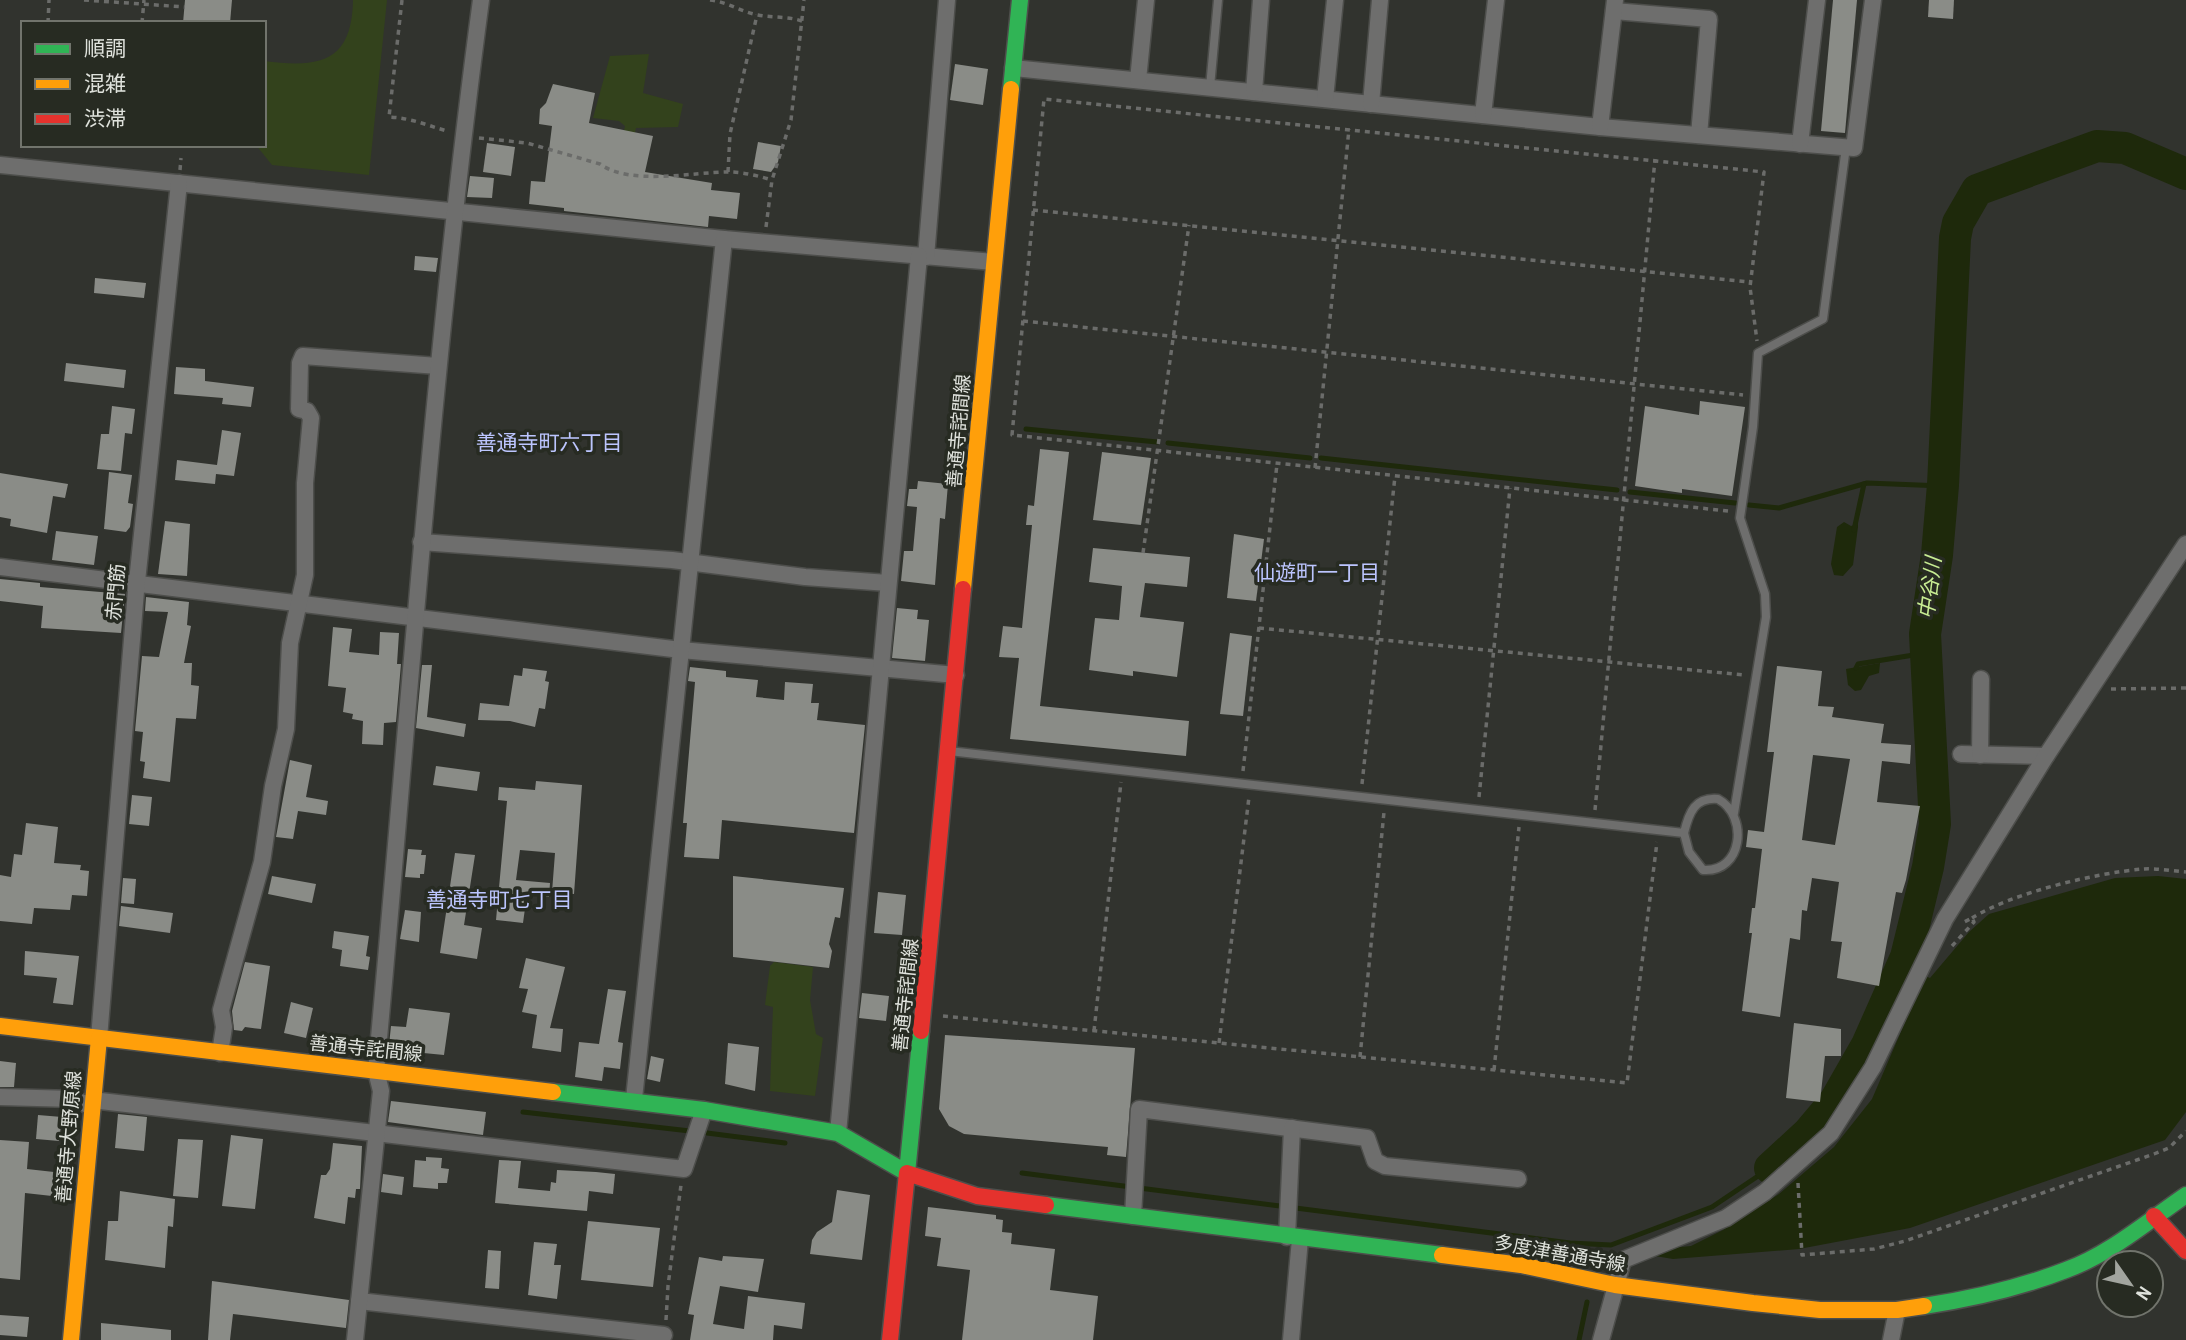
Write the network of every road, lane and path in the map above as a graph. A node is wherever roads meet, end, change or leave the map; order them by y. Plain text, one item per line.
1 (49, 0) edge
2 (84, 0) edge
3 (402, 0) edge
4 (481, 0) edge
5 (710, 0) edge
6 (804, 0) edge
7 (947, 0) edge
8 (1020, 0) edge
9 (1146, 0) edge
10 (1218, 0) edge
11 (1261, 0) edge
12 (1335, 0) edge
13 (1380, 0) edge
14 (1496, 0) edge
15 (1817, 0) edge
16 (1873, 0) edge
17 (144, 2) edge
18 (1614, 6) edge
19 (184, 7) dead end
20 (757, 15) junction
21 (802, 20) junction
22 (48, 21) edge
23 (142, 21) edge
24 (1013, 68) junction
25 (1138, 80) junction
26 (1210, 87) junction
27 (1254, 92) junction
28 (1325, 99) junction
29 (1371, 104) junction
30 (1483, 115) junction
31 (1600, 127) junction
32 (1349, 129) junction
33 (463, 135) junction
34 (1699, 135) junction
35 (1800, 144) junction
36 (1846, 148) junction
37 (1655, 159) junction
38 (0, 165) edge
39 (728, 172) junction
40 (772, 180) junction
41 (180, 183) junction
42 (1033, 210) junction
43 (453, 211) junction
44 (1189, 225) junction
45 (724, 239) junction
46 (1338, 239) junction
47 (763, 242) junction
48 (922, 256) junction
49 (994, 262) junction
50 (1645, 271) junction
51 (1751, 282) junction
52 (1023, 321) junction
53 (1174, 336) junction
54 (1327, 352) junction
55 (1758, 353) junction
56 (438, 366) junction
57 (1634, 383) junction
58 (1755, 397) junction
59 (1160, 451) junction
60 (1277, 464) junction
61 (1315, 468) junction
62 (1395, 476) junction
63 (1510, 487) junction
64 (1623, 499) junction
65 (1740, 513) junction
66 (421, 542) junction
67 (2186, 544) edge
68 (1143, 553) dead end
69 (690, 562) junction
70 (0, 567) edge
71 (888, 583) junction
72 (137, 585) junction
73 (300, 604) junction
74 (414, 617) junction
75 (1259, 628) junction
76 (1377, 640) junction
77 (681, 650) junction
78 (1493, 651) junction
79 (1609, 662) junction
80 (883, 668) junction
81 (956, 675) junction
82 (1756, 677) junction
83 (1981, 679) dead end
84 (2186, 688) edge
85 (2090, 689) junction
86 (949, 751) junction
87 (1961, 754) dead end
88 (1980, 755) junction
89 (2046, 756) junction
90 (1122, 770) junction
91 (1246, 784) junction
92 (1360, 797) junction
93 (1385, 799) junction
94 (1478, 810) junction
95 (1734, 813) junction
96 (1521, 814) junction
97 (1594, 822) junction
98 (1659, 830) junction
99 (1684, 833) junction
100 (2186, 872) edge
101 (1972, 918) dead end
102 (941, 1015) dead end
103 (0, 1026) edge
104 (1094, 1031) junction
105 (99, 1038) junction
106 (1219, 1043) junction
107 (220, 1053) junction
108 (1360, 1057) junction
109 (1494, 1070) junction
110 (376, 1071) junction
111 (0, 1097) edge
112 (634, 1099) junction
113 (92, 1104) junction
114 (704, 1110) junction
115 (1292, 1128) junction
116 (2186, 1131) edge
117 (838, 1133) junction
118 (376, 1134) junction
119 (684, 1169) junction
120 (907, 1172) junction
121 (1518, 1179) dead end
122 (2186, 1195) edge
123 (1133, 1216) junction
124 (2154, 1216) junction
125 (1293, 1238) junction
126 (2186, 1251) edge
127 (1802, 1255) dead end
128 (1615, 1285) junction
129 (359, 1301) junction
130 (1897, 1310) junction
131 (664, 1335) joint
132 (72, 1340) edge
133 (355, 1340) edge
134 (890, 1340) edge
135 (1291, 1340) edge
136 (1601, 1340) edge
137 (1891, 1340) edge

1 - 22 path
2 - 17 path
3 - 33 path
4 - 33 street
5 - 20 path
6 - 21 path
7 - 48 street
8 - 24 main road, 善通寺詫間線
9 - 25 street
10 - 26 lane
11 - 27 street
12 - 28 street
13 - 29 street
14 - 30 street
15 - 35 street
16 - 36 street
17 - 19 path
17 - 23 path
18 - 31 street
18 - 34 street
20 - 21 path
20 - 39 path
21 - 40 path
24 - 25 street
24 - 49 main road, 善通寺詫間線
25 - 26 street
26 - 27 street
27 - 28 street
28 - 29 street
29 - 30 street
30 - 31 street
31 - 34 street
32 - 37 path
32 - 42 path
32 - 46 path
33 - 39 path
33 - 43 street
34 - 35 street
35 - 36 street
36 - 55 lane
37 - 50 path
37 - 51 path
38 - 41 street
39 - 40 path
40 - 47 path
41 - 43 street
41 - 72 street, 赤門筋
42 - 44 path
42 - 52 path
43 - 45 street
43 - 56 street
44 - 46 path
44 - 53 path
45 - 47 street
45 - 69 street
46 - 50 path
46 - 54 path
47 - 48 street
48 - 49 street
48 - 71 street
49 - 81 main road, 善通寺詫間線
50 - 51 path
50 - 57 path
51 - 55 path
52 - 53 path
52 - 59 path
53 - 54 path
53 - 59 path
54 - 57 path
54 - 61 path
55 - 58 lane
56 - 66 street
56 - 73 street
57 - 58 path
57 - 64 path
58 - 65 lane
59 - 60 path
59 - 68 path
60 - 61 path
60 - 75 path
61 - 62 path
62 - 63 path
62 - 76 path
63 - 64 path
63 - 78 path
64 - 65 path
64 - 79 path
65 - 82 lane
66 - 69 street
66 - 74 street
67 - 85 street
69 - 71 street
69 - 77 street
70 - 72 street
71 - 80 street
72 - 73 street
72 - 105 street, 赤門筋
73 - 74 street
73 - 107 street
74 - 77 street
74 - 110 street
75 - 76 path
75 - 91 path
76 - 78 path
76 - 92 path
77 - 80 street
77 - 112 street
78 - 79 path
78 - 94 path
79 - 82 path
79 - 97 path
80 - 81 street
80 - 117 street
81 - 86 main road, 善通寺詫間線
82 - 95 lane
83 - 88 street
84 - 85 path
85 - 89 street
86 - 90 lane
86 - 120 main road, 善通寺詫間線
87 - 88 street
88 - 89 street
89 - 128 street
90 - 91 lane
90 - 104 path
91 - 92 lane
91 - 106 path
92 - 93 lane
93 - 94 lane
93 - 108 path
94 - 96 lane
95 - 99 lane
95 - 99 lane
96 - 97 lane
96 - 109 path
97 - 98 lane
98 - 99 lane
98 - 109 path
100 - 101 path
102 - 104 path
103 - 105 main road
104 - 106 path
105 - 107 main road, 善通寺詫間線
105 - 113 main road, 善通寺大野原線
106 - 108 path
107 - 110 main road, 善通寺詫間線
108 - 109 path
110 - 112 main road, 善通寺詫間線
110 - 118 street
111 - 113 street
112 - 114 main road, 善通寺詫間線
113 - 118 street
113 - 132 main road, 善通寺大野原線
114 - 117 main road, 善通寺詫間線
114 - 119 street
115 - 121 street
115 - 123 street
115 - 125 street
116 - 127 path
117 - 120 main road, 善通寺詫間線
118 - 119 street
118 - 129 street
119 - 131 path
120 - 123 main road, 多度津善通寺線
120 - 134 main road
122 - 124 main road, 多度津善通寺線
123 - 125 main road, 多度津善通寺線
124 - 126 main road
124 - 130 main road, 多度津善通寺線
125 - 128 main road, 多度津善通寺線
125 - 135 street
128 - 130 main road, 多度津善通寺線
128 - 136 street
129 - 131 street
129 - 133 street
130 - 137 street

